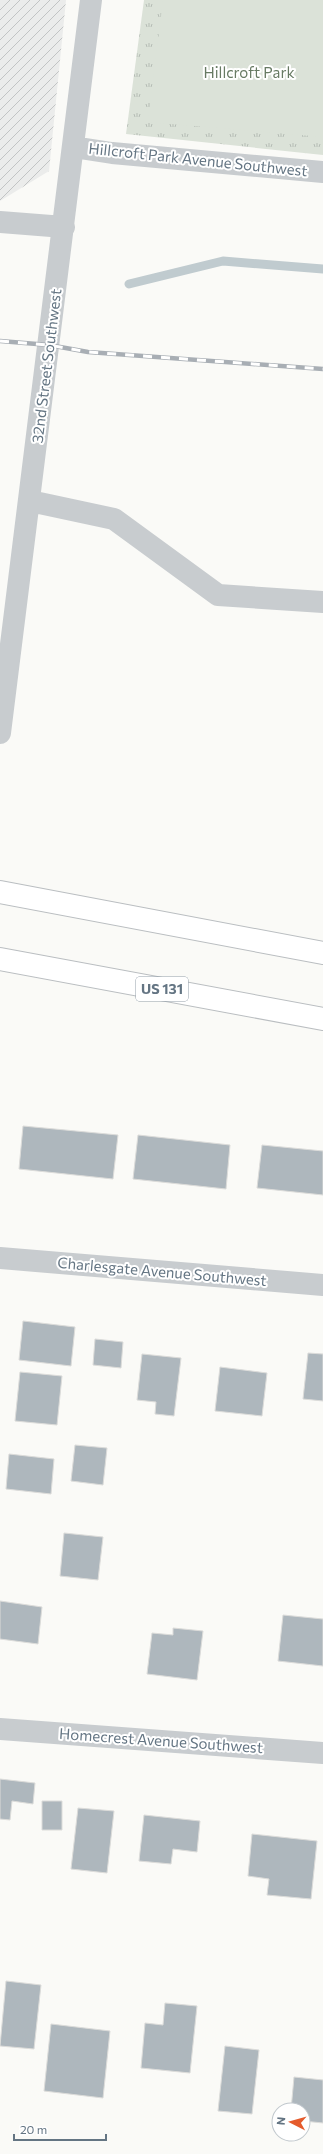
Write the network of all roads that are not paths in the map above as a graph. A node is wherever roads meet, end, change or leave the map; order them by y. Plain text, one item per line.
1 (91, 0) edge
2 (73, 147) junction
3 (323, 172) edge
4 (0, 222) edge
5 (64, 227) junction
6 (30, 501) junction
7 (323, 602) edge
8 (0, 733) edge
9 (0, 892) edge
10 (323, 953) edge
11 (0, 959) edge
12 (323, 1019) edge
13 (0, 1258) edge
14 (323, 1285) edge
15 (0, 1729) edge
16 (323, 1753) edge

1 - 2 street, 32nd Street Southwest
2 - 3 street, Hillcroft Park Avenue Southwest
2 - 5 street, 32nd Street Southwest
4 - 5 street
5 - 6 street, 32nd Street Southwest
6 - 7 street
6 - 8 street, 32nd Street Southwest
9 - 10 highway
11 - 12 highway, US 131
13 - 14 street, Charlesgate Avenue Southwest
15 - 16 street, Homecrest Avenue Southwest

